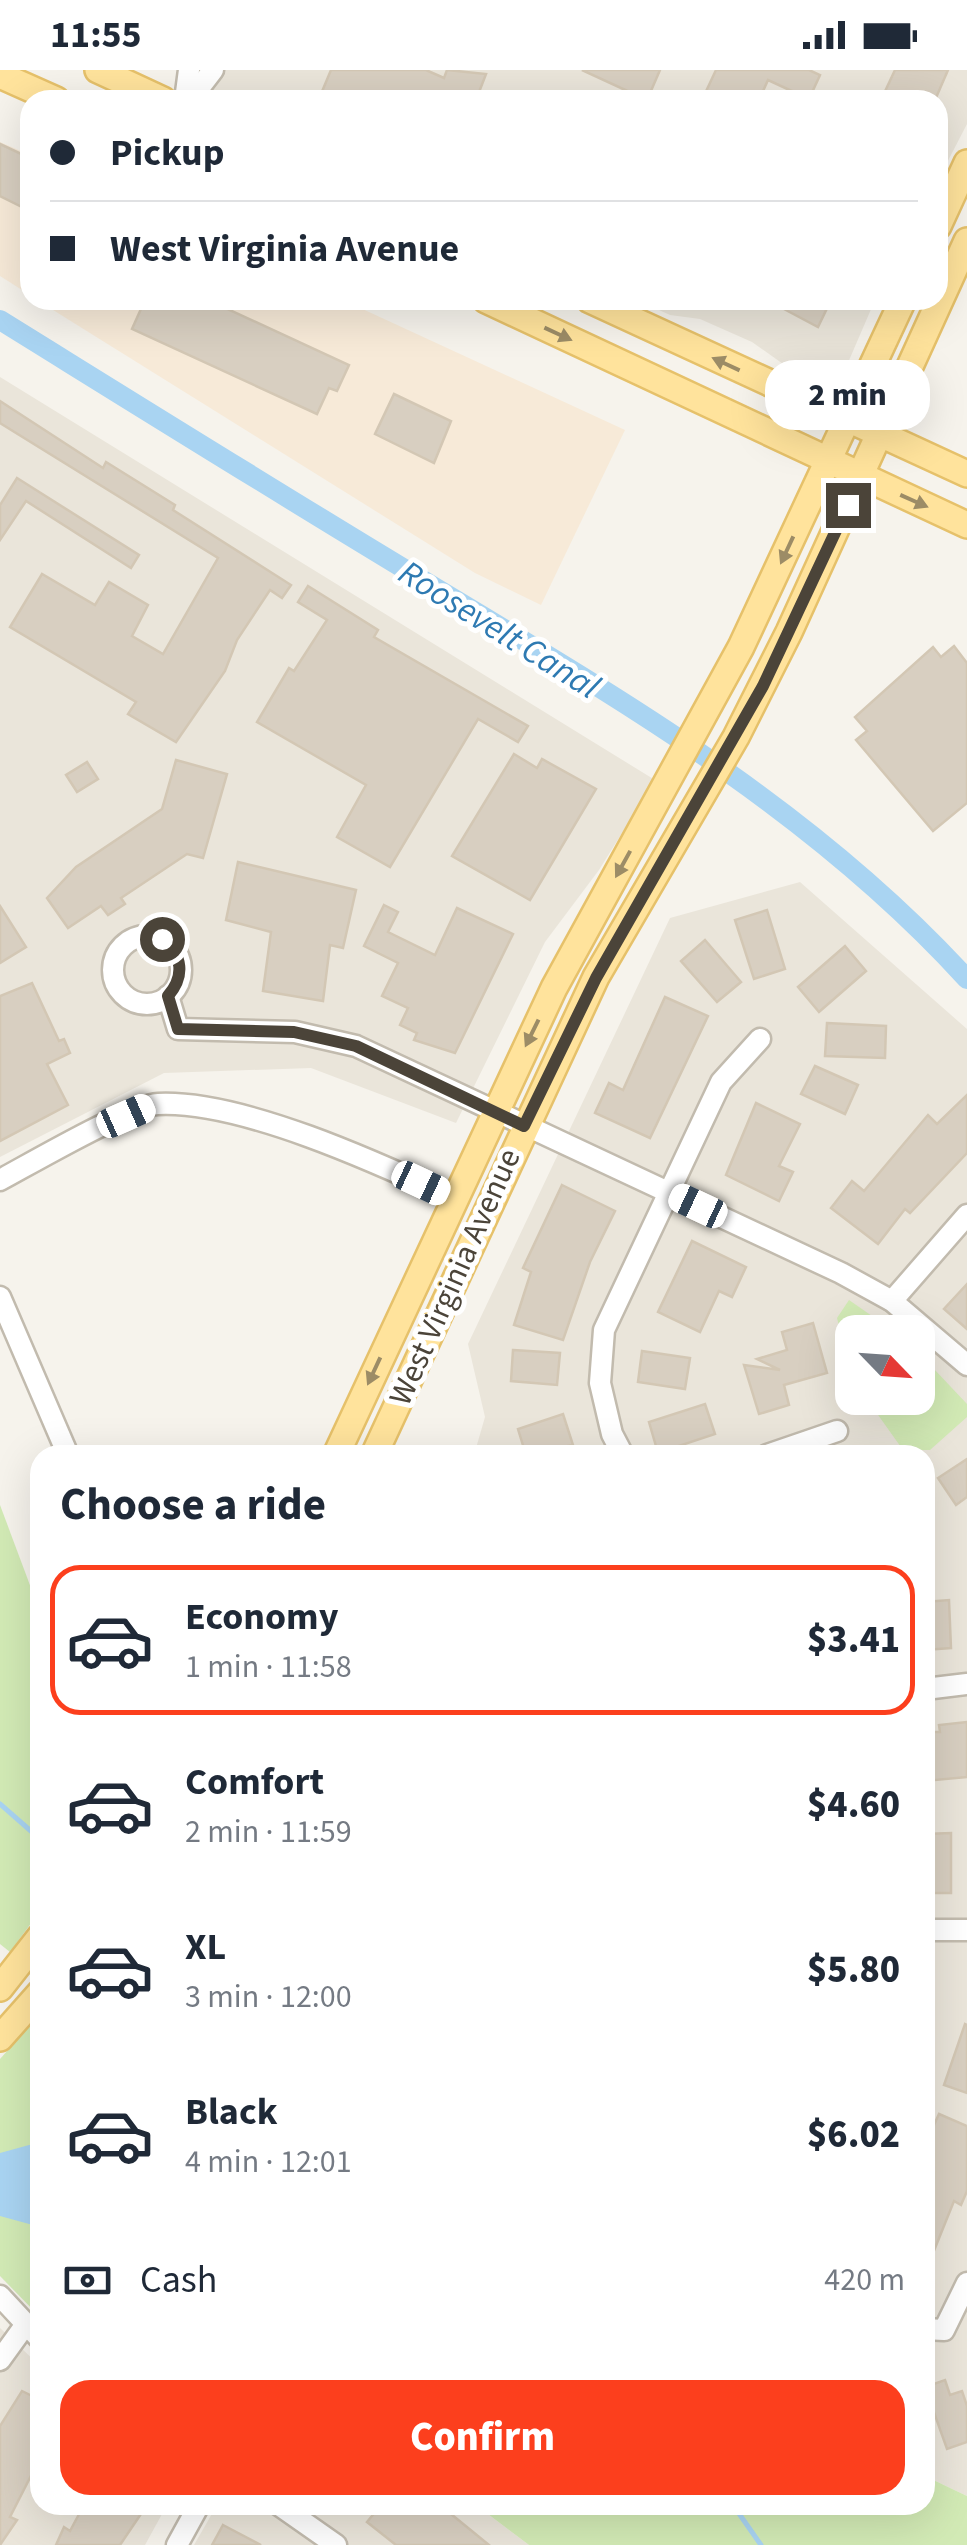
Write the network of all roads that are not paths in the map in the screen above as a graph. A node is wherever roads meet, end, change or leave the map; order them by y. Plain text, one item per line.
1 (98, 70) edge
2 (214, 70) edge
3 (0, 74) edge
4 (34, 90) edge
5 (141, 90) edge
6 (197, 90) edge
7 (967, 163) edge
8 (948, 204) edge
9 (967, 241) edge
10 (948, 282) edge
11 (507, 310) edge
12 (611, 310) edge
13 (897, 310) edge
14 (935, 310) edge
15 (846, 420) junction
16 (878, 434) junction
17 (827, 461) junction
18 (967, 474) edge
19 (860, 476) junction
20 (967, 525) edge
21 (168, 996) dead end
22 (760, 1039) dead end
23 (494, 1112) junction
24 (524, 1126) junction
25 (0, 1180) edge
26 (668, 1192) junction
27 (454, 1198) junction
28 (967, 1216) edge
29 (0, 1297) edge
30 (892, 1301) junction
31 (967, 1366) edge
32 (837, 1431) dead end
33 (64, 1445) edge
34 (341, 1445) edge
35 (379, 1445) edge
36 (618, 1445) edge
37 (797, 1445) edge
38 (967, 1684) edge
39 (935, 1688) edge
40 (935, 1930) edge
41 (967, 1930) edge
42 (30, 1950) edge
43 (0, 1988) edge
44 (30, 2004) edge
45 (0, 2038) edge
46 (967, 2283) edge
47 (0, 2296) edge
48 (30, 2329) edge
49 (935, 2330) edge
50 (30, 2335) edge
51 (0, 2360) edge
52 (194, 2515) edge
53 (293, 2515) edge
54 (177, 2545) edge
55 (336, 2545) edge

1 - 5 main road
2 - 6 street
3 - 4 main road
7 - 8 main road
9 - 10 main road, West Virginia Avenue
11 -> 17 main road
15 -> 12 main road
13 - 15 main road, West Virginia Avenue
14 - 16 main road, West Virginia Avenue
15 - 16 main road
15 - 17 main road, West Virginia Avenue
16 - 18 main road
16 - 19 main road, West Virginia Avenue
17 - 19 main road
17 -> 23 main road, West Virginia Avenue
19 -> 20 main road
19 - 24 main road, West Virginia Avenue
21 - 23 street
22 - 26 street
23 - 24 street
23 - 27 main road, West Virginia Avenue
24 - 26 street
24 - 35 main road, West Virginia Avenue
25 - 27 street
26 - 30 street
26 - 36 street
27 -> 34 main road, West Virginia Avenue
28 - 30 street
29 - 33 street
30 - 31 street
32 - 37 street
38 - 39 street
40 - 41 street
42 - 43 main road
44 - 45 main road
46 - 49 street
47 - 48 street
50 - 51 street
52 - 54 street
53 - 55 street

